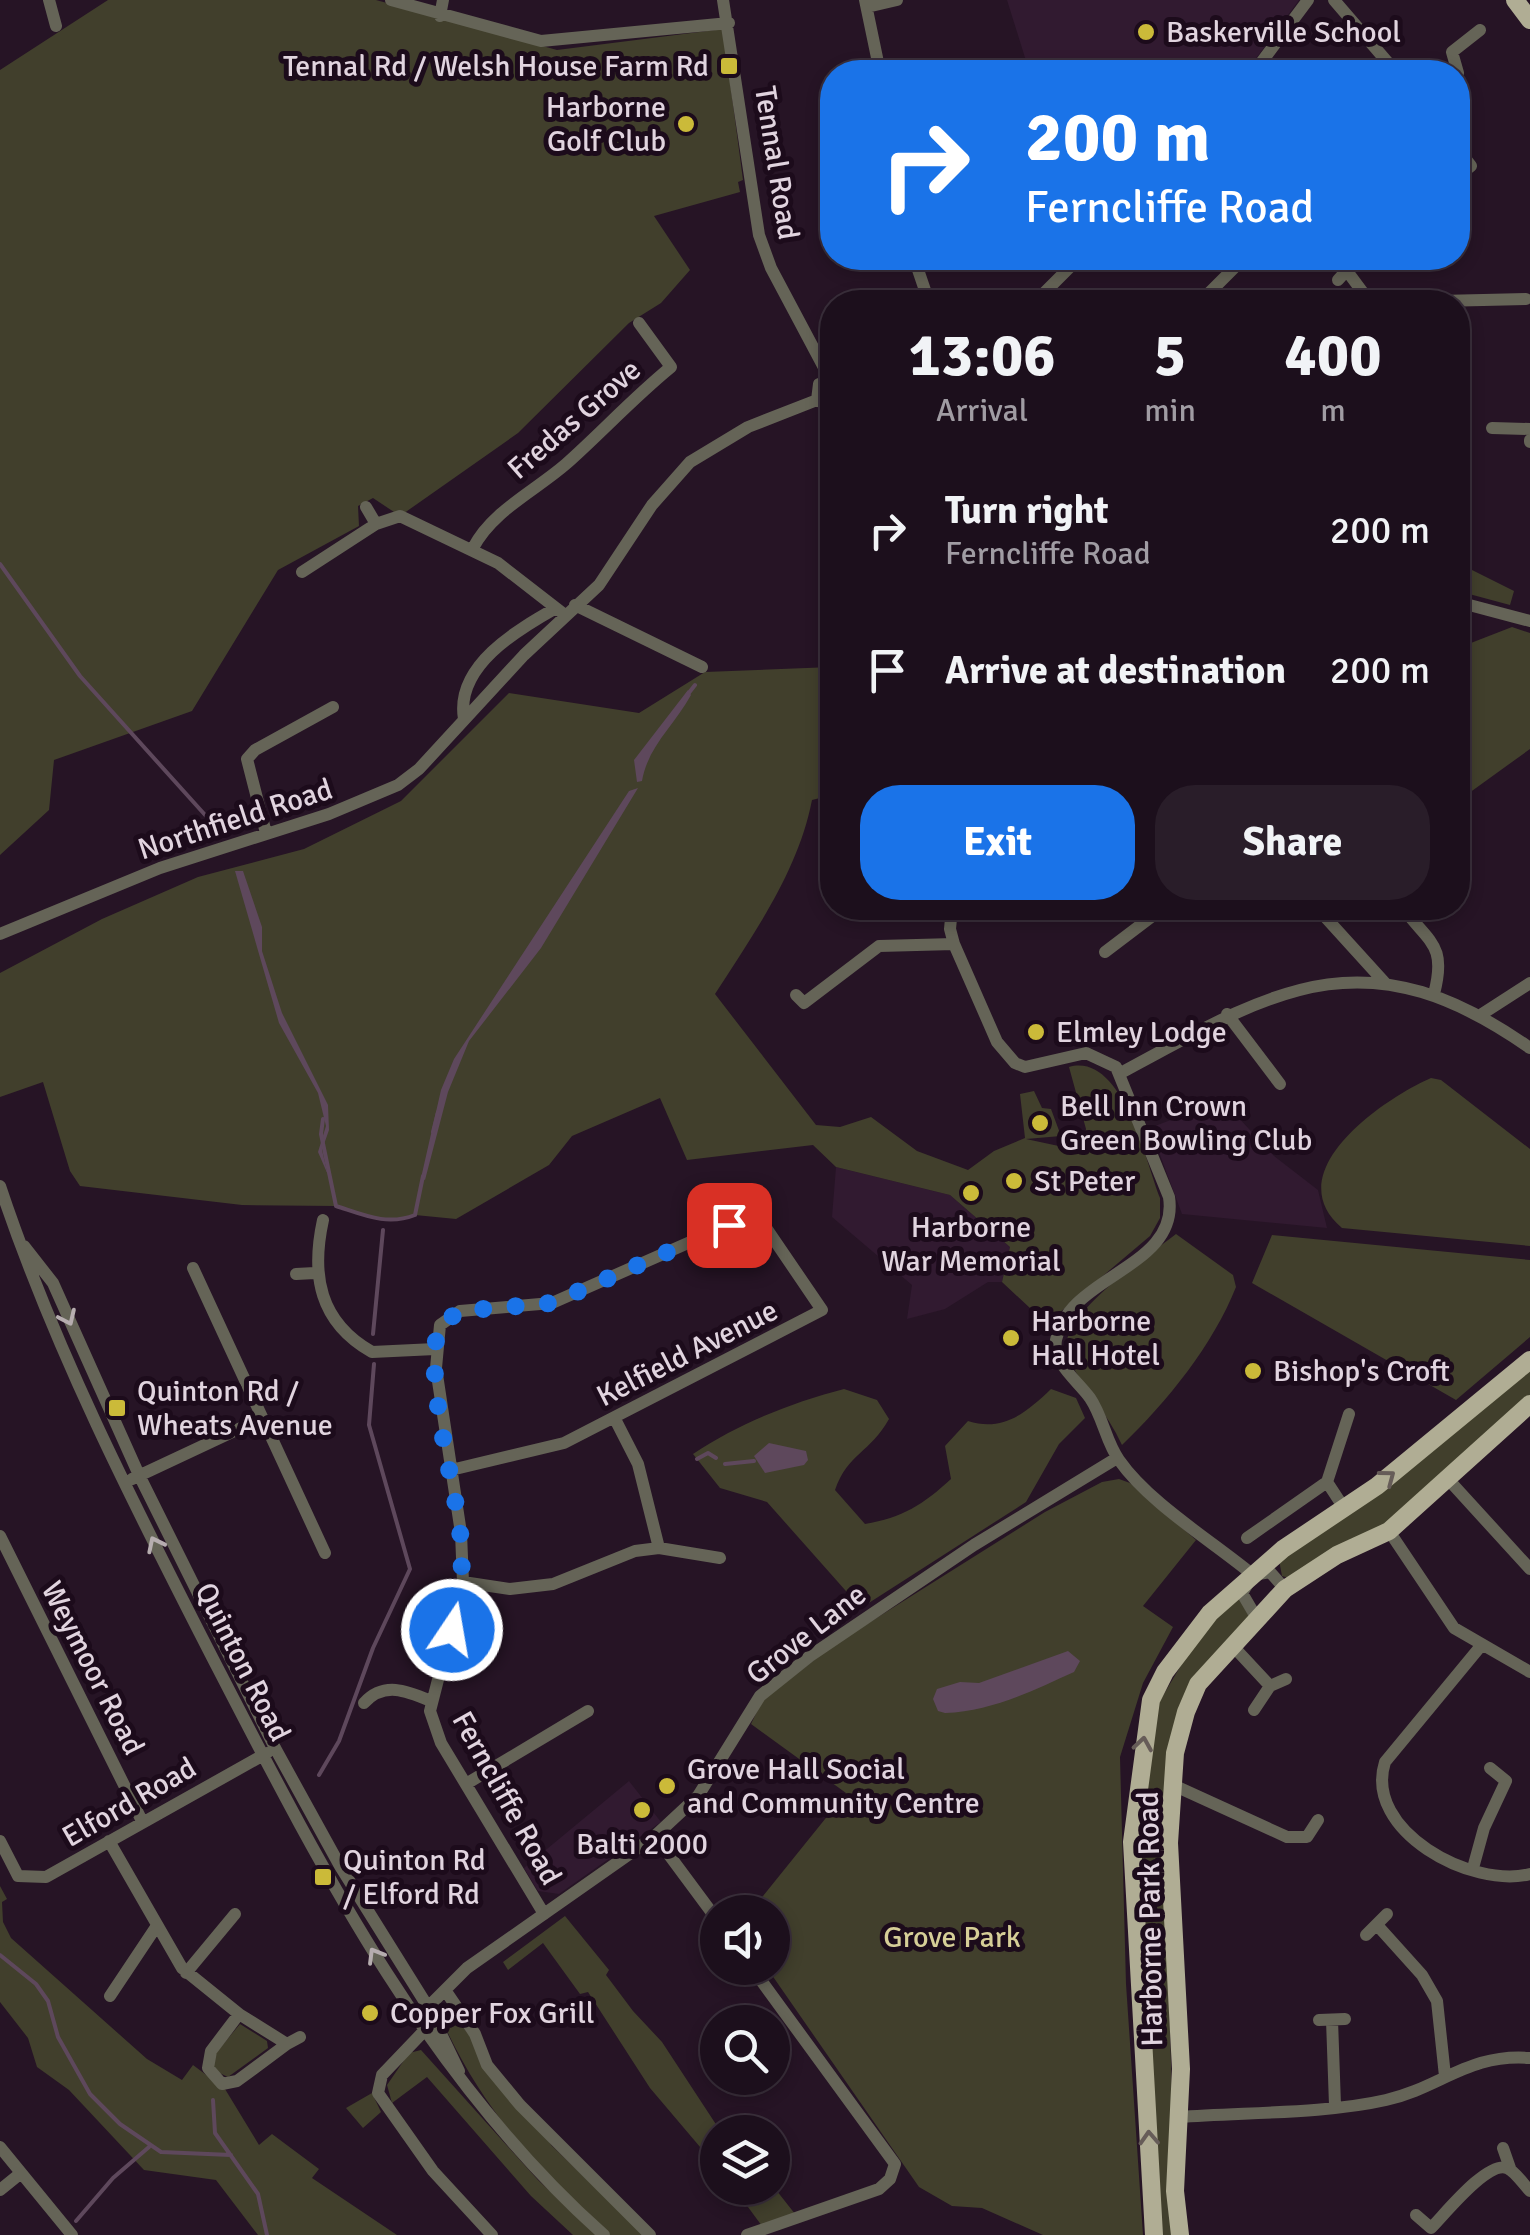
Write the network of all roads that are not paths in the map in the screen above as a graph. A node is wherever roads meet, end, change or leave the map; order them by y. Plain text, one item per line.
1 (49, 0) edge
2 (391, 0) edge
3 (443, 0) edge
4 (724, 0) edge
5 (897, 0) edge
6 (1308, 0) edge
7 (1334, 0) edge
8 (1515, 0) edge
9 (866, 4) edge
10 (440, 16) junction
11 (1530, 20) edge
12 (729, 24) junction
13 (56, 26) dead end
14 (1480, 30) dead end
15 (878, 60) edge
16 (1263, 60) edge
17 (1386, 60) edge
18 (1454, 60) edge
19 (1066, 270) edge
20 (1232, 270) edge
21 (1347, 271) dead end
22 (1047, 290) edge
23 (1213, 290) edge
24 (1361, 290) edge
25 (1526, 299) dead end
26 (1470, 300) edge
27 (638, 323) dead end
28 (820, 359) edge
29 (820, 384) edge
30 (817, 400) junction
31 (820, 402) edge
32 (1492, 428) dead end
33 (1530, 429) edge
34 (366, 506) dead end
35 (376, 524) junction
36 (473, 548) junction
37 (302, 572) dead end
38 (1470, 605) edge
39 (565, 609) junction
40 (1530, 621) edge
41 (702, 668) dead end
42 (333, 707) dead end
43 (464, 719) junction
44 (266, 834) junction
45 (951, 920) edge
46 (1144, 920) edge
47 (1328, 920) edge
48 (1412, 920) edge
49 (0, 934) edge
50 (954, 944) junction
51 (1104, 952) dead end
52 (1530, 983) edge
53 (1386, 984) junction
54 (1434, 994) junction
55 (804, 1004) dead end
56 (1227, 1014) junction
57 (1482, 1014) junction
58 (1530, 1048) edge
59 (1120, 1073) junction
60 (1280, 1084) dead end
61 (0, 1186) edge
62 (323, 1220) dead end
63 (16, 1236) junction
64 (193, 1268) dead end
65 (315, 1273) junction
66 (296, 1274) dead end
67 (435, 1348) junction
68 (1530, 1360) edge
69 (1530, 1404) edge
70 (1348, 1414) dead end
71 (262, 1418) junction
72 (615, 1419) junction
73 (1117, 1458) junction
74 (451, 1470) junction
75 (139, 1475) junction
76 (1447, 1478) junction
77 (125, 1482) junction
78 (1327, 1482) junction
79 (1344, 1508) junction
80 (1388, 1531) junction
81 (0, 1536) edge
82 (1247, 1538) dead end
83 (659, 1548) junction
84 (325, 1553) dead end
85 (720, 1558) dead end
86 (1253, 1575) junction
87 (1529, 1575) edge
88 (463, 1582) junction
89 (1286, 1589) junction
90 (1256, 1617) junction
91 (1231, 1644) junction
92 (1480, 1647) junction
93 (1530, 1672) edge
94 (1286, 1679) dead end
95 (1270, 1686) junction
96 (367, 1695) dead end
97 (431, 1700) junction
98 (588, 1710) dead end
99 (1254, 1710) dead end
100 (269, 1752) junction
101 (1490, 1768) dead end
102 (466, 1784) junction
103 (1174, 1785) junction
104 (1318, 1820) dead end
105 (142, 1821) junction
106 (654, 1836) junction
107 (0, 1841) edge
108 (109, 1841) junction
109 (1132, 1842) junction
110 (1169, 1843) junction
111 (1473, 1868) junction
112 (1530, 1874) edge
113 (700, 1897) edge
114 (235, 1914) dead end
115 (544, 1914) junction
116 (1377, 1925) dead end
117 (156, 1926) junction
118 (186, 1972) junction
119 (764, 1985) edge
120 (445, 1990) junction
121 (418, 1994) junction
122 (110, 1996) dead end
123 (404, 2003) junction
124 (428, 2007) junction
125 (238, 2014) junction
126 (1332, 2019) dead end
127 (430, 2033) junction
128 (1530, 2058) edge
129 (1445, 2076) junction
130 (1335, 2105) junction
131 (1179, 2117) junction
132 (0, 2147) edge
133 (1503, 2148) dead end
134 (1510, 2168) junction
135 (21, 2173) junction
136 (0, 2190) edge
137 (1530, 2192) edge
138 (1416, 2214) dead end
139 (1433, 2231) edge
140 (72, 2235) edge
141 (492, 2235) edge
142 (604, 2235) edge
143 (650, 2235) edge
144 (747, 2235) edge
145 (1154, 2235) edge
146 (1180, 2235) edge

1 - 13 street
2 - 10 street
3 - 10 street
4 - 12 street, Tennal Road
5 - 9 street
6 - 16 street
7 - 17 street
8 - 11 main road
9 - 15 street
10 - 12 street
12 - 28 street, Tennal Road
14 - 18 street
19 - 22 street
20 - 23 street
21 - 24 street
25 - 26 street
27 - 36 street, Fredas Grove
29 - 30 street
30 - 31 street
30 - 39 street, Northfield Road
32 - 33 street
34 - 35 street
35 - 36 street
35 - 37 street
36 - 39 street
38 - 40 street
39 - 41 street
39 - 43 street, Northfield Road
39 - 43 street, Northfield Road
42 - 44 street
43 - 44 street, Northfield Road
44 - 49 street, Northfield Road
45 - 50 street
46 - 51 street
47 - 53 street
48 - 54 street
50 - 55 street
50 - 59 street
52 - 57 street
53 - 54 street
53 - 56 street
54 - 57 street
56 - 59 street
56 - 60 street
57 - 58 street
59 - 73 street
61 - 63 street, Quinton Road
62 - 65 street
63 -> 75 street, Quinton Road
63 - 77 street, Quinton Road
64 - 71 street
65 - 66 street
65 - 67 street
67 - 72 street, Kelfield Avenue
67 - 74 street, Ferncliffe Road
79 -> 68 main road, Harborne Park Road
69 - 76 main road, Harborne Park Road
70 - 78 street
71 - 75 street
71 - 84 street
72 - 74 street, Kelfield Avenue
72 - 83 street
73 - 86 street
73 - 106 street, Grove Lane
74 - 88 street, Ferncliffe Road
75 - 77 street
75 - 100 street, Quinton Road
76 - 80 main road, Harborne Park Road
76 - 87 street
100 -> 77 street, Quinton Road
78 - 79 street
78 - 82 street
79 - 86 main road, Harborne Park Road
80 - 89 main road, Harborne Park Road
80 - 92 street
81 - 105 street, Weymoor Road
83 - 85 street
83 - 88 street
86 - 89 street
86 - 90 street
109 -> 86 main road, Harborne Park Road
88 - 97 street, Ferncliffe Road
89 - 90 main road, Harborne Park Road
90 - 91 main road, Harborne Park Road
91 - 95 street
91 - 103 main road, Harborne Park Road
92 - 93 street
92 - 111 street
94 - 95 street
95 - 99 street
96 - 97 street
97 - 102 street, Ferncliffe Road
98 - 102 street
100 - 105 street, Elford Road
100 - 121 street, Quinton Road
123 -> 100 street, Quinton Road
101 - 111 street
102 - 115 street, Ferncliffe Road
103 - 104 street
103 - 110 main road, Harborne Park Road
105 - 108 street, Elford Road
106 - 113 street
106 - 115 street, Grove Lane
107 - 108 street, Elford Road
108 - 117 street
109 - 110 main road
145 -> 109 main road, Harborne Park Road
110 - 131 main road, Harborne Park Road
111 - 112 street
114 - 118 street
115 - 120 street, Grove Lane
116 - 129 street
117 - 118 street
117 - 122 street
118 - 125 street
119 - 144 street
120 - 124 street, Grove Lane
120 - 143 street
121 - 123 street
121 - 124 street, Quinton Road
123 - 127 street, Quinton Road
124 - 127 street, Quinton Road
125 - 125 street
126 - 130 street
127 - 141 street
127 - 142 street, Quinton Road
128 - 129 street
129 - 130 street
130 - 131 street
131 - 146 main road, Harborne Park Road
132 - 135 street
133 - 134 street
134 - 137 street
134 - 139 street
135 - 136 street
135 - 140 street
138 - 139 street

